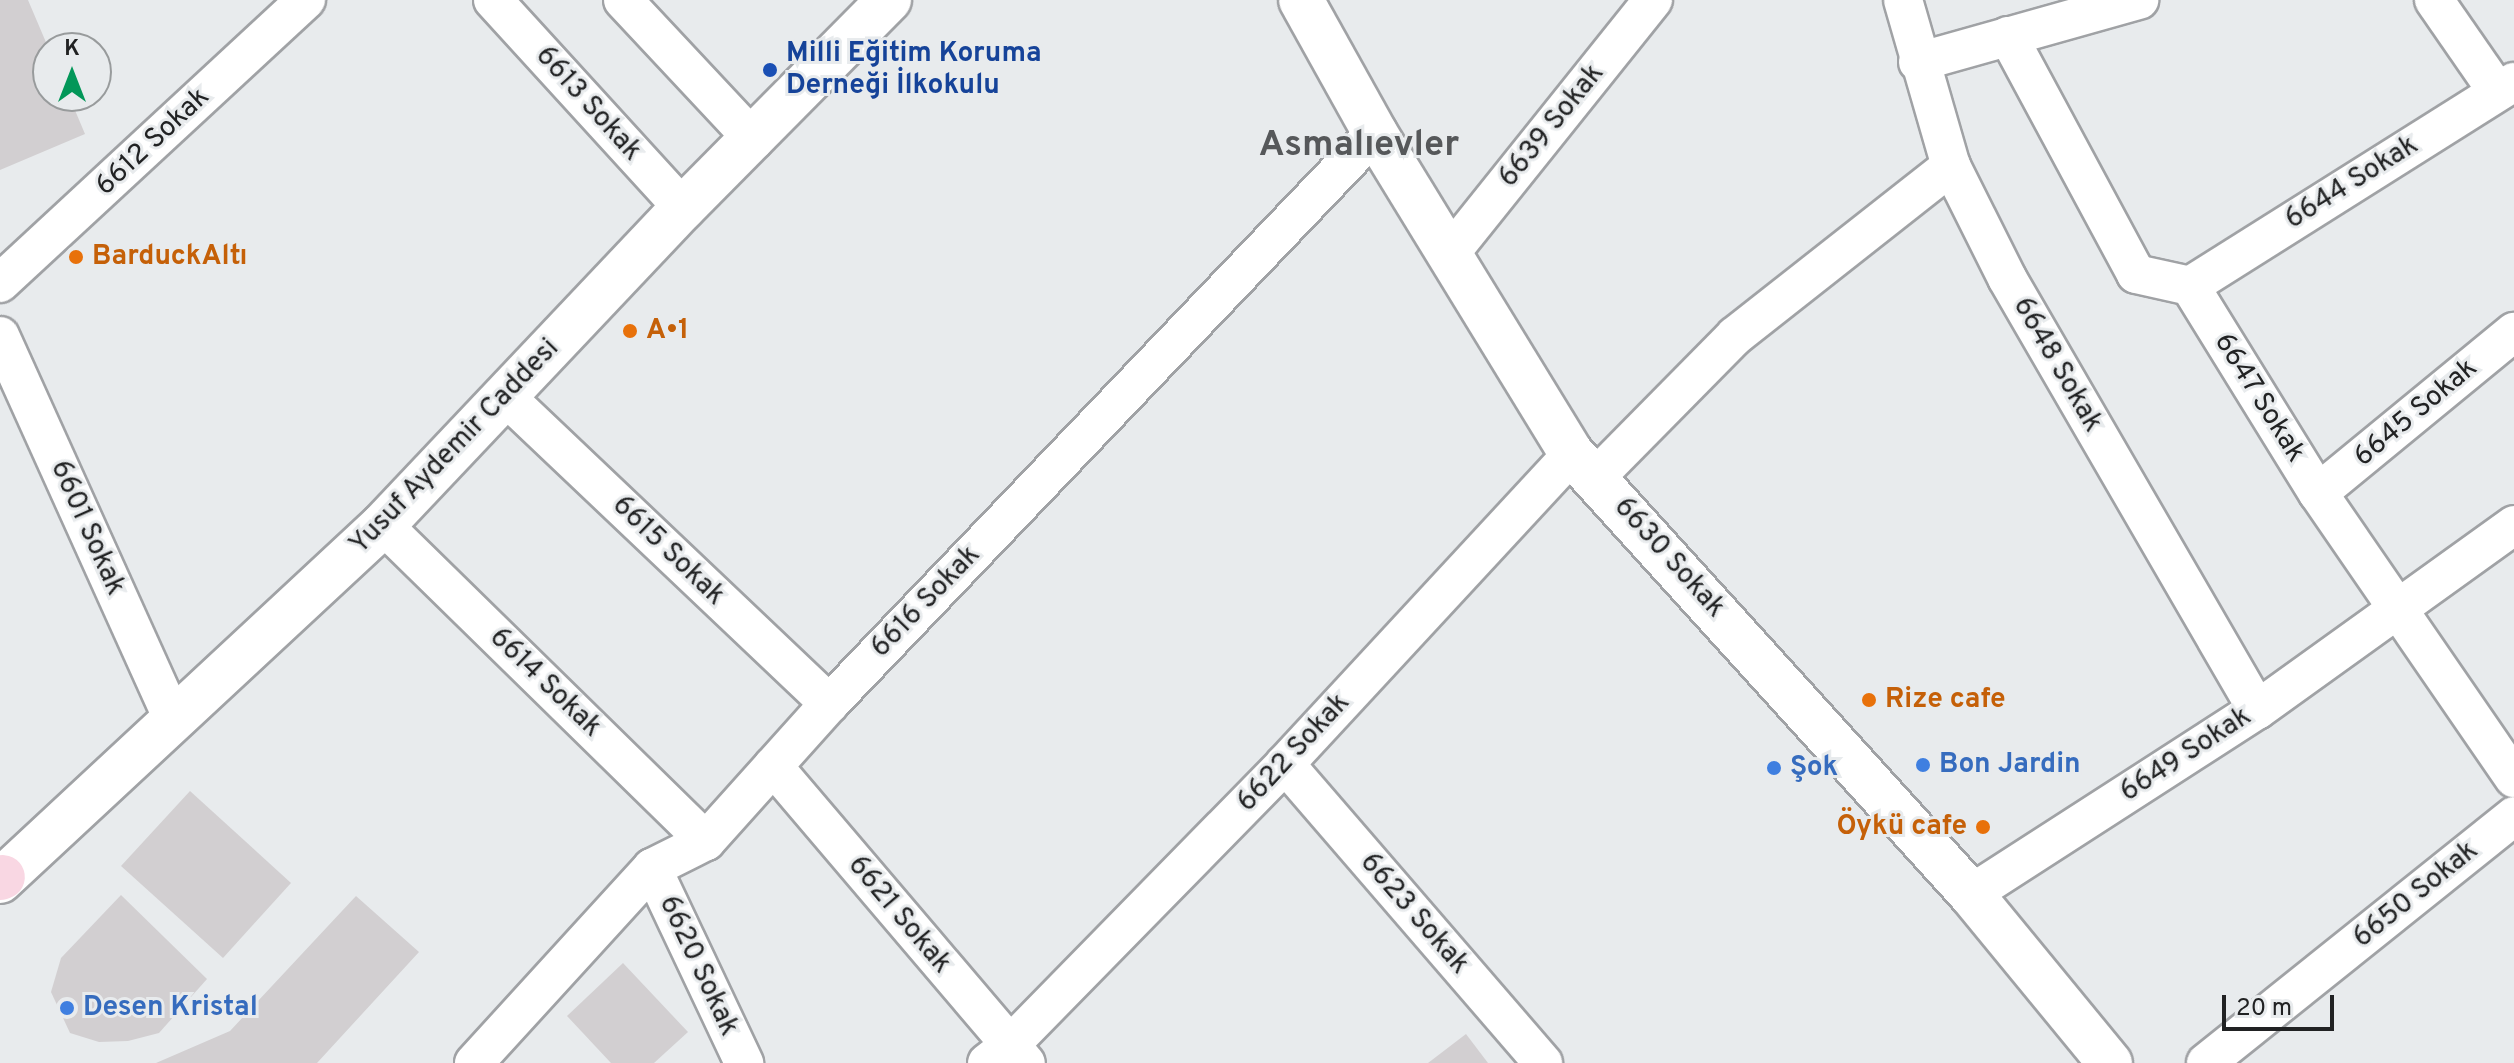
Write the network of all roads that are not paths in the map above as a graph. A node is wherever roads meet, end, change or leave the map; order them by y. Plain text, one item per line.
1 (306, 0) edge
2 (493, 0) edge
3 (623, 0) edge
4 (889, 0) edge
5 (1301, 0) edge
6 (1653, 0) edge
7 (1903, 0) edge
8 (2139, 0) edge
9 (2434, 0) edge
10 (271, 14) edge
11 (2008, 36) junction
12 (1918, 62) junction
13 (2506, 86) edge
14 (1375, 133) junction
15 (754, 140) junction
16 (1951, 166) junction
17 (683, 208) junction
18 (1451, 252) junction
19 (0, 283) edge
20 (2190, 286) junction
21 (2514, 332) edge
22 (0, 336) edge
23 (506, 397) junction
24 (1584, 466) junction
25 (2318, 493) junction
26 (383, 525) junction
27 (2514, 525) edge
28 (2398, 611) junction
29 (829, 704) junction
30 (2257, 710) junction
31 (173, 719) junction
32 (1285, 764) junction
33 (773, 766) junction
34 (2514, 778) edge
35 (2514, 816) edge
36 (706, 841) junction
37 (652, 868) junction
38 (1, 879) edge
39 (1971, 894) junction
40 (1007, 1057) edge
41 (474, 1063) edge
42 (744, 1063) edge
43 (1543, 1063) edge
44 (2110, 1063) edge
45 (2206, 1063) edge

1 - 10 street, 6612 Sokak
2 - 17 street, 6613 Sokak
3 - 15 street
4 - 15 street, Yusuf Aydemir Caddesi
5 - 14 street, 6630 Sokak
6 - 18 street, 6639 Sokak
7 - 12 street, 6648 Sokak
8 - 11 street
9 - 13 street
10 - 19 street, 6612 Sokak
11 - 12 street
11 - 20 street
12 - 16 street, 6648 Sokak
13 - 20 street, 6644 Sokak
14 - 18 street, 6630 Sokak
14 - 29 street, 6616 Sokak
15 - 17 street, Yusuf Aydemir Caddesi
16 - 24 street, 6622 Sokak
16 - 30 street, 6648 Sokak
17 - 23 street, Yusuf Aydemir Caddesi
18 - 24 street, 6630 Sokak
20 - 25 street, 6647 Sokak
21 - 25 street, 6645 Sokak
22 - 31 street, 6601 Sokak
23 - 26 street, Yusuf Aydemir Caddesi
23 - 29 street, 6615 Sokak
24 - 32 street, 6622 Sokak
24 - 39 street, 6630 Sokak
25 - 28 street, 6647 Sokak
26 - 31 street, Yusuf Aydemir Caddesi
26 - 36 street, 6614 Sokak
27 - 28 street, 6649 Sokak
28 - 30 street, 6649 Sokak
28 - 34 street, 6647 Sokak
29 - 33 street, 6616 Sokak
30 - 39 street, 6649 Sokak
31 - 38 street, Yusuf Aydemir Caddesi
32 - 40 street, 6622 Sokak
32 - 43 street, 6623 Sokak
33 - 36 street, 6616 Sokak
33 - 40 street, 6621 Sokak
35 - 45 street, 6650 Sokak
36 - 37 street, 6616 Sokak
37 - 41 street, 6616 Sokak
37 - 42 street, 6620 Sokak
39 - 44 street, 6630 Sokak

